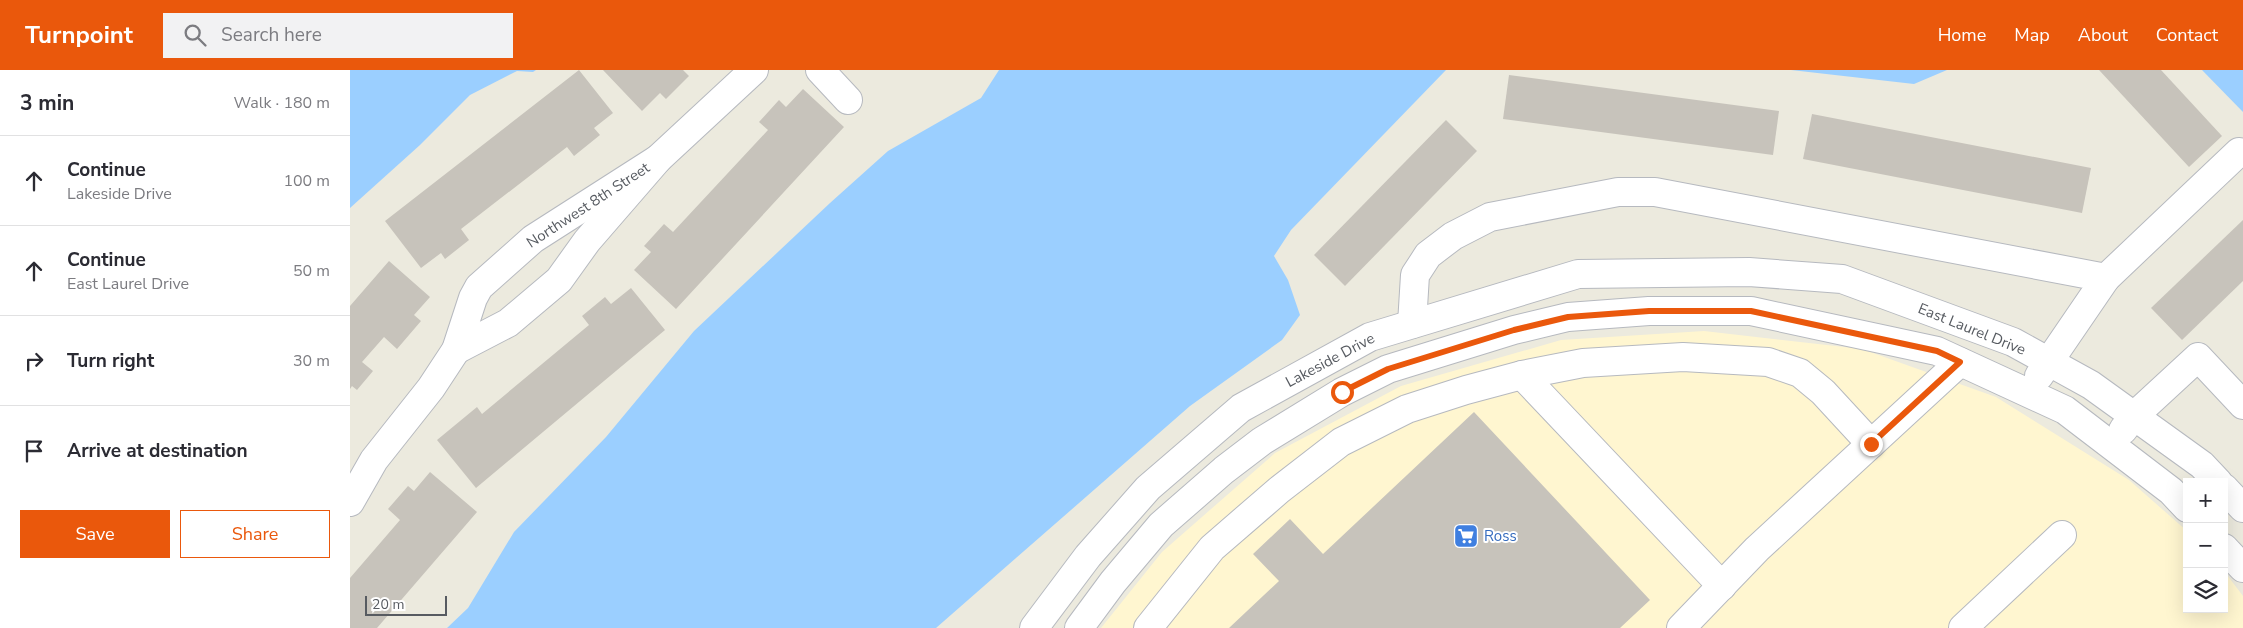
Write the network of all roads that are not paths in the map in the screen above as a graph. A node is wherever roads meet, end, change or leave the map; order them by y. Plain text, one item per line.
1 (754, 70) edge
2 (820, 70) edge
3 (848, 100) dead end
4 (2240, 152) dead end
5 (658, 159) junction
6 (1749, 272) joint
7 (2106, 278) junction
8 (1412, 324) junction
9 (456, 350) junction
10 (1960, 362) junction
11 (2048, 362) junction
12 (1522, 375) junction
13 (2029, 393) junction
14 (2243, 405) edge
15 (2134, 416) junction
16 (1871, 444) junction
17 (2111, 446) junction
18 (2214, 478) edge
19 (2228, 492) edge
20 (350, 502) edge
21 (2183, 504) edge
22 (2243, 508) edge
23 (2062, 535) dead end
24 (2228, 552) edge
25 (2243, 568) edge
26 (1722, 586) junction
27 (1034, 628) edge
28 (1079, 628) edge
29 (1148, 628) edge
30 (1681, 628) edge
31 (1963, 628) edge

1 - 5 street, Northwest 8th Street
2 - 3 street
4 - 7 street
5 - 9 street, Northwest 8th Street
5 - 9 street, Northwest 8th Street
6 - 8 street, Lakeside Drive
6 - 11 street, East Laurel Drive
7 - 8 street
7 - 11 street
8 - 27 street, Lakeside Drive
9 - 20 street, Northwest 8th Street
10 - 13 street
10 - 16 street
10 - 28 street
11 - 13 street
11 - 15 street, East Laurel Drive
12 - 16 street
12 - 26 street
12 - 29 street
13 - 17 street
14 - 15 street
15 - 17 street
15 - 18 street, East Laurel Drive
16 - 26 street
17 - 21 street
19 - 22 street
23 - 31 street
24 - 25 street
26 - 30 street

